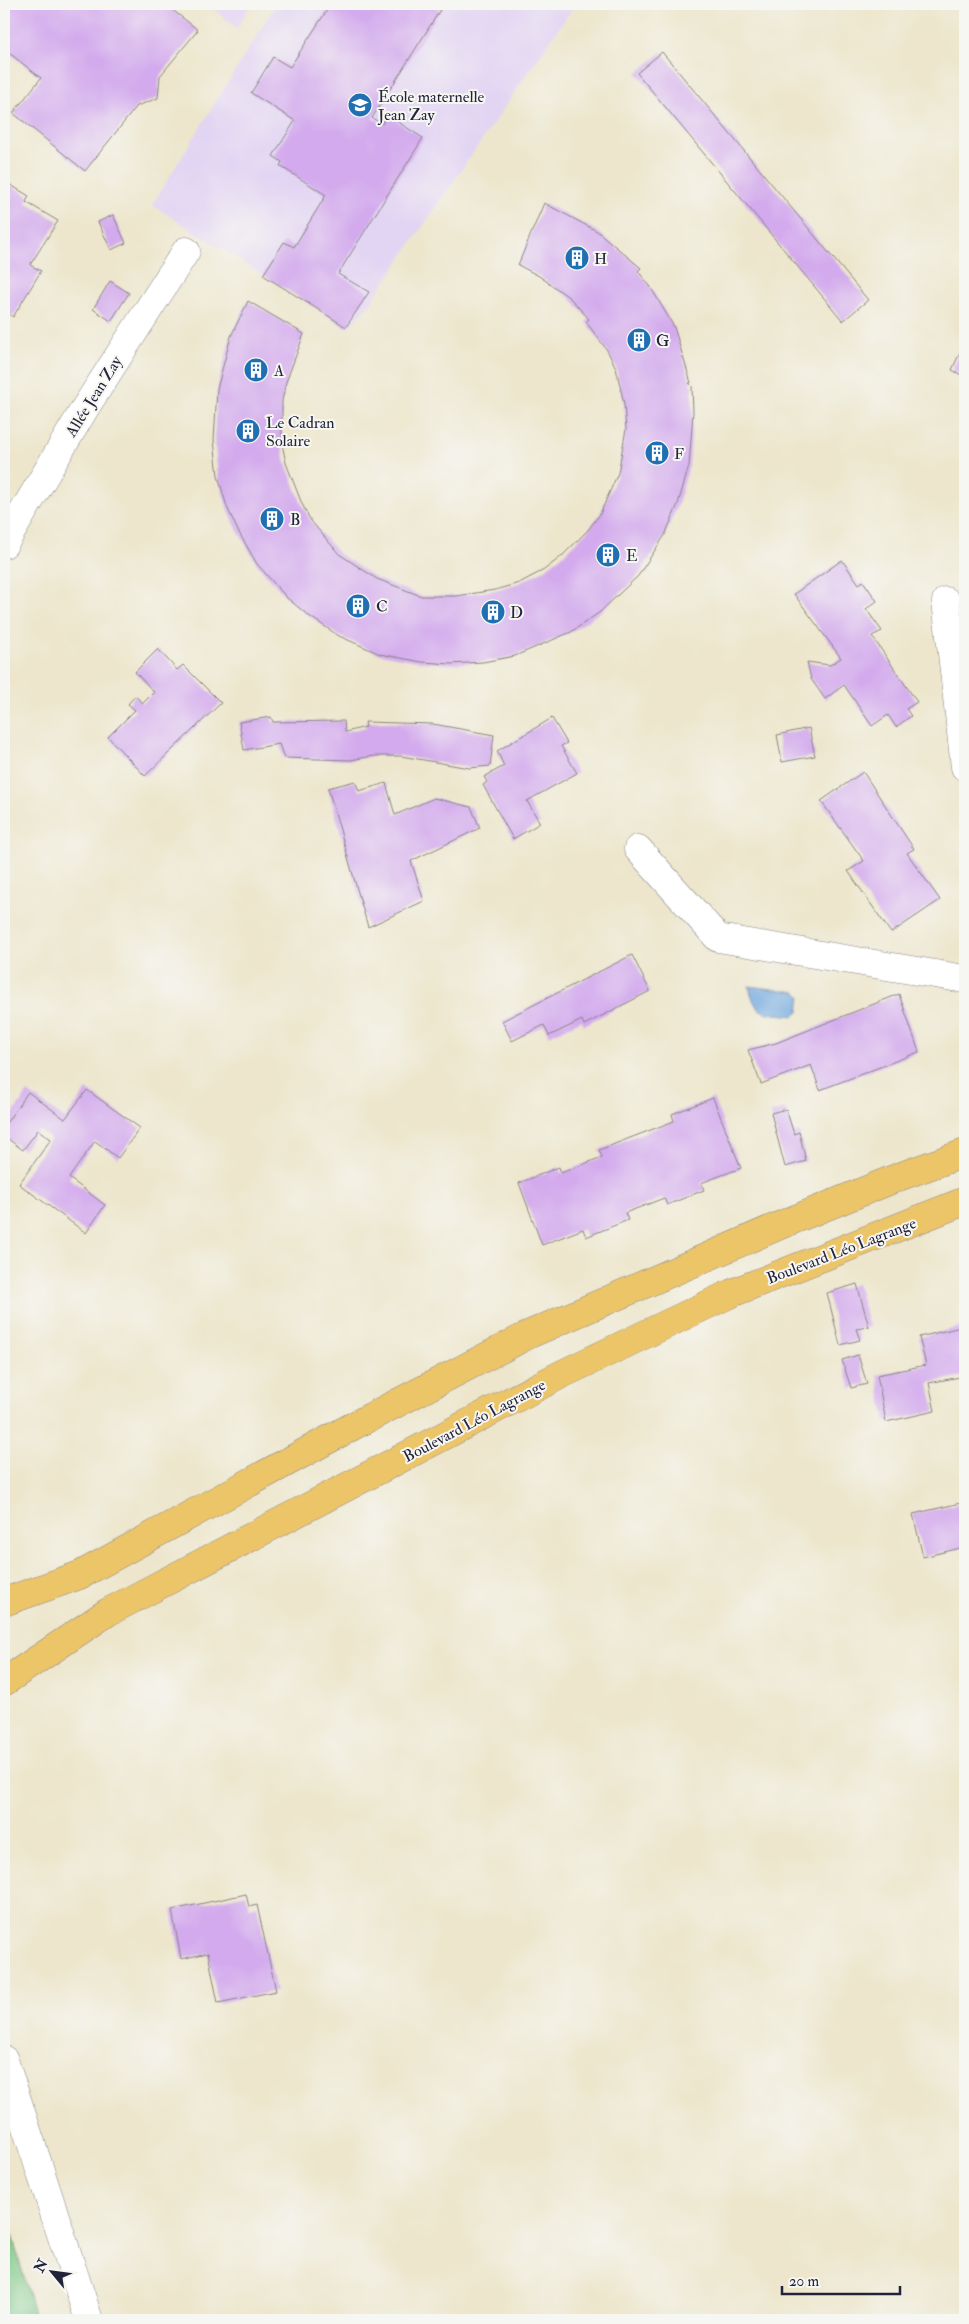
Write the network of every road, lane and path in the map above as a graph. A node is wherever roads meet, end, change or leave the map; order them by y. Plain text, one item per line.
1 (186, 251) dead end
2 (4, 544) edge
3 (946, 601) dead end
4 (965, 767) edge
5 (638, 849) dead end
6 (965, 979) edge
7 (965, 1153) edge
8 (965, 1201) edge
9 (4, 1602) edge
10 (4, 1682) edge
11 (4, 2060) edge
12 (88, 2320) edge

1 - 2 street, Allée Jean Zay
3 - 4 street
5 - 6 street
7 - 9 main road
8 - 10 main road, Boulevard Léo Lagrange
11 - 12 street

